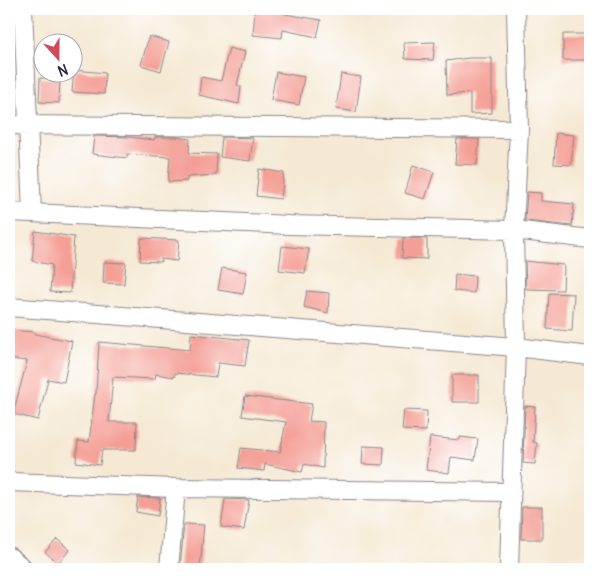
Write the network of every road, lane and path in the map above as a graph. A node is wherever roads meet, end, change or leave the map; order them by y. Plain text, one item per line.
1 (24, 9) edge
2 (516, 9) edge
3 (9, 126) edge
4 (30, 126) junction
5 (519, 129) junction
6 (9, 212) edge
7 (32, 212) junction
8 (514, 230) junction
9 (590, 239) edge
10 (9, 307) edge
11 (516, 347) junction
12 (590, 356) edge
13 (9, 482) edge
14 (176, 488) junction
15 (510, 492) junction
16 (9, 559) edge
17 (21, 569) edge
18 (169, 569) edge
19 (508, 569) edge

1 - 4 street
2 - 5 street
3 - 4 street
4 - 5 street
4 - 7 street
5 - 8 street
6 - 7 street
7 - 8 street
8 - 9 street
8 - 11 street
10 - 11 street
11 - 12 street
11 - 15 street
13 - 14 street
14 - 15 street
14 - 18 street
15 - 19 street
16 - 17 street

